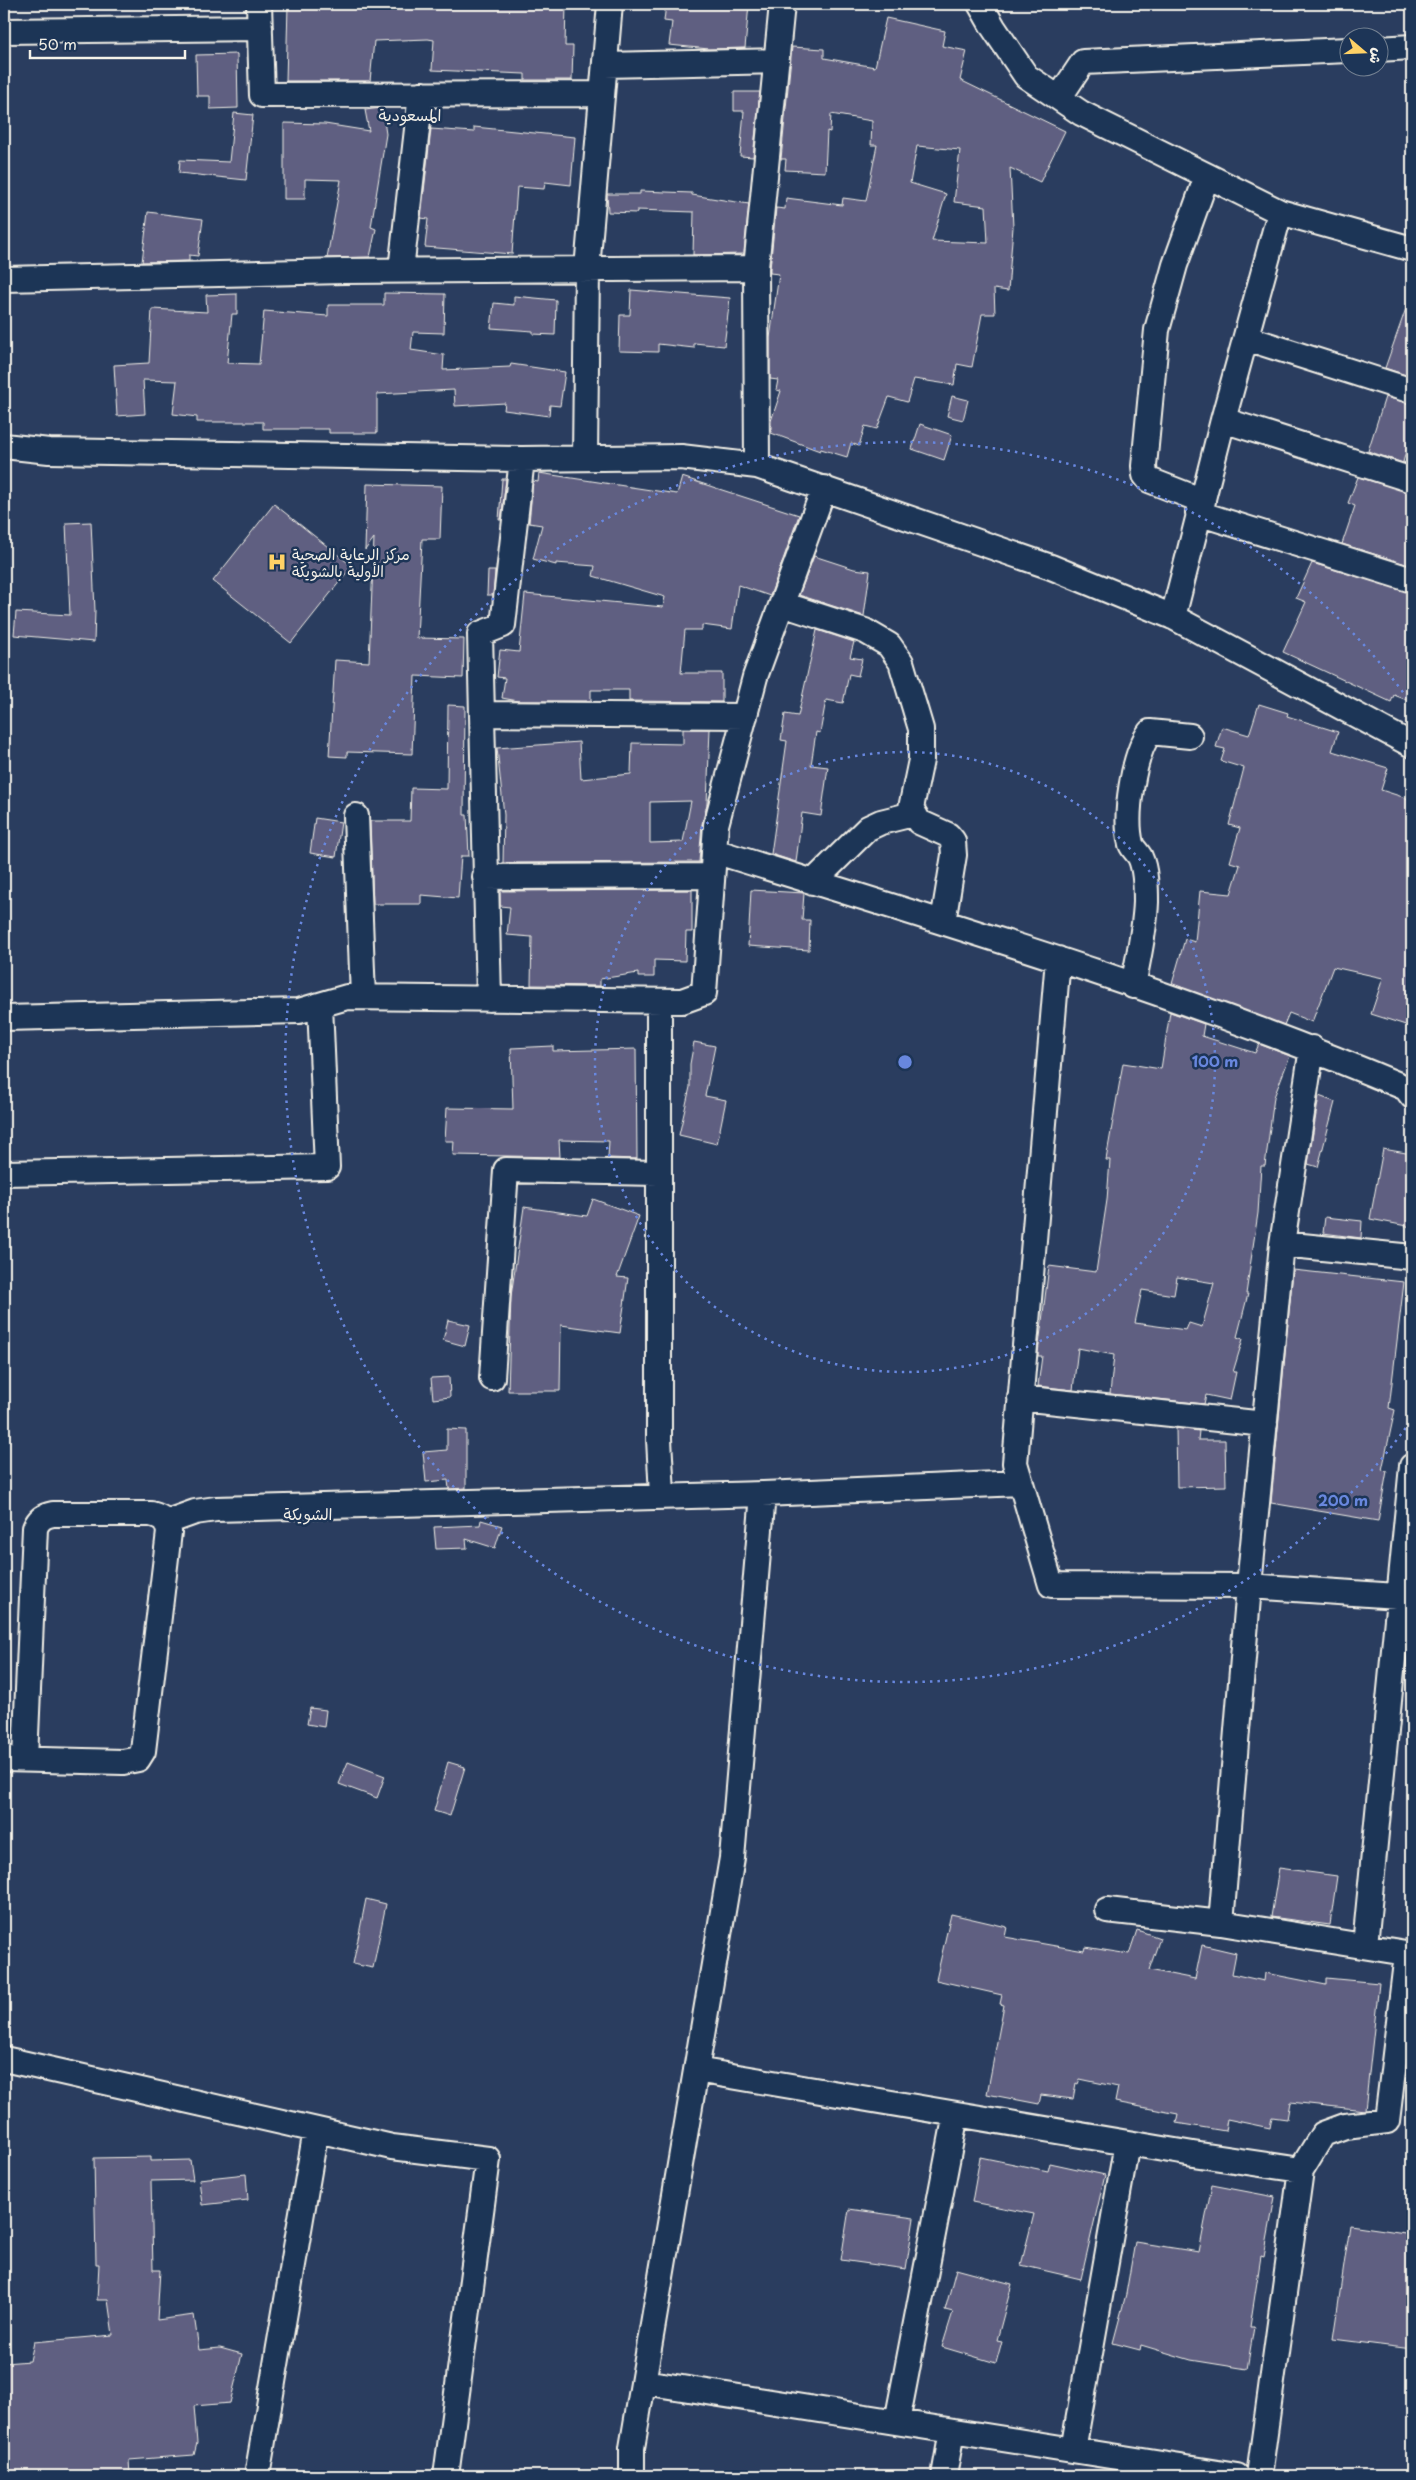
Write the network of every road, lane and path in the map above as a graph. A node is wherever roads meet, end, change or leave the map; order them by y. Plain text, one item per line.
1 (260, 4) edge
2 (610, 4) edge
3 (782, 4) edge
4 (980, 4) edge
5 (260, 28) junction
6 (4, 31) edge
7 (1412, 47) edge
8 (1388, 48) edge
9 (1338, 50) edge
10 (777, 61) junction
11 (605, 65) junction
12 (421, 94) junction
13 (602, 94) junction
14 (1059, 98) junction
15 (1207, 176) junction
16 (1280, 212) junction
17 (1412, 249) edge
18 (756, 268) junction
19 (587, 269) junction
20 (401, 270) junction
21 (4, 279) edge
22 (1246, 338) junction
23 (1412, 391) edge
24 (1223, 420) junction
25 (4, 446) edge
26 (49, 451) junction
27 (585, 458) junction
28 (522, 459) junction
29 (4, 464) edge
30 (757, 466) junction
31 (1412, 480) edge
32 (824, 488) junction
33 (1201, 507) junction
34 (1412, 580) edge
35 (782, 604) junction
36 (1173, 617) junction
37 (482, 714) junction
38 (745, 716) junction
39 (1190, 736) dead end
40 (1412, 745) edge
41 (913, 814) junction
42 (356, 816) dead end
43 (714, 851) junction
44 (712, 876) junction
45 (485, 878) junction
46 (813, 882) junction
47 (943, 922) junction
48 (1058, 959) junction
49 (1133, 986) junction
50 (364, 997) junction
51 (488, 999) junction
52 (659, 1001) junction
53 (320, 1005) junction
54 (4, 1018) edge
55 (1312, 1048) junction
56 (1410, 1087) edge
57 (4, 1173) edge
58 (658, 1173) junction
59 (1282, 1244) junction
60 (1412, 1256) edge
61 (492, 1378) dead end
62 (1020, 1398) junction
63 (1264, 1424) junction
64 (1412, 1466) edge
65 (1020, 1483) junction
66 (763, 1494) junction
67 (662, 1496) junction
68 (166, 1522) junction
69 (1249, 1586) junction
70 (1406, 1596) edge
71 (14, 1759) edge
72 (1107, 1910) dead end
73 (1221, 1923) junction
74 (1365, 1945) junction
75 (1410, 1954) edge
76 (4, 2060) edge
77 (696, 2070) junction
78 (956, 2114) junction
79 (316, 2130) junction
80 (1127, 2143) junction
81 (1301, 2170) junction
82 (644, 2382) junction
83 (897, 2422) junction
84 (952, 2431) junction
85 (1073, 2450) junction
86 (257, 2476) edge
87 (446, 2476) edge
88 (632, 2476) edge
89 (944, 2476) edge
90 (1237, 2476) edge
91 (1259, 2476) edge

1 - 5 street
2 - 11 street
3 - 10 street
4 - 14 street
5 - 6 street
5 - 12 street
7 - 8 street
9 - 14 street
10 - 11 street
10 - 18 street
11 - 13 street
12 - 13 street
12 - 20 street
13 - 19 street
14 - 15 street
15 - 16 street
15 - 33 street
16 - 17 street
16 - 22 street
18 - 19 street
18 - 30 street
19 - 20 street
19 - 27 street
20 - 21 street
22 - 23 street
22 - 24 street
24 - 31 street
24 - 33 street
25 - 26 street
26 - 28 street
26 - 29 street
27 - 28 street
27 - 30 street
28 - 37 street
30 - 32 street
32 - 35 street
32 - 36 street
33 - 34 street
33 - 36 street
35 - 38 street
35 - 41 street
36 - 40 street
37 - 38 street
37 - 45 street
38 - 43 street
39 - 49 street
41 - 46 street
41 - 47 street
42 - 50 street
43 - 44 street
43 - 46 street
44 - 45 street
44 - 52 street
45 - 51 street
46 - 47 street
47 - 48 street
48 - 49 street
48 - 62 street
49 - 55 street
50 - 51 street
50 - 53 street
51 - 52 street
52 - 58 street
53 - 54 street
53 - 57 street
55 - 56 street
55 - 59 street
58 - 61 street
58 - 67 street
59 - 60 street
59 - 63 street
62 - 63 street
62 - 65 street
63 - 69 street
64 - 70 street
65 - 66 street
65 - 69 street
66 - 67 street
66 - 77 street
67 - 68 street
68 - 71 street
68 - 71 street
69 - 70 street
69 - 73 street
70 - 74 street
72 - 73 street
73 - 74 street
74 - 75 street
75 - 81 street
76 - 79 street
77 - 78 street
77 - 82 street
78 - 80 street
78 - 83 street
79 - 86 street
79 - 87 street
80 - 81 street
80 - 85 street
81 - 91 street
82 - 83 street
82 - 88 street
83 - 84 street
84 - 85 street
84 - 89 street
85 - 90 street

